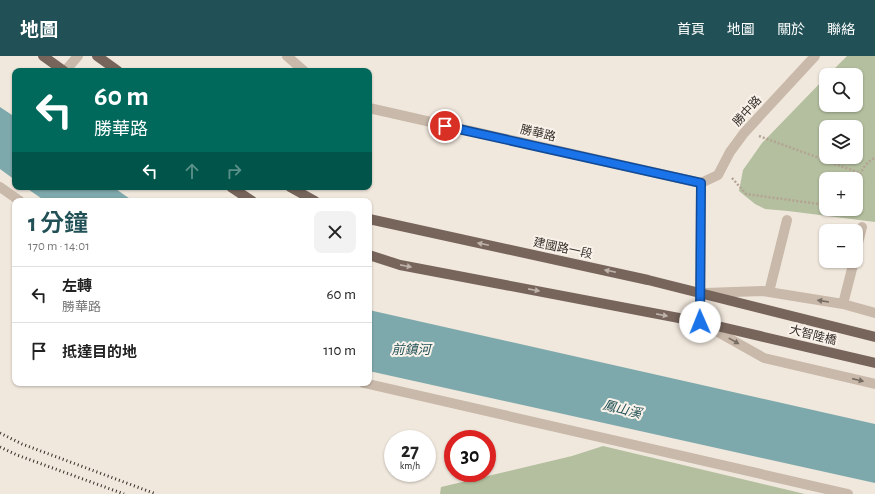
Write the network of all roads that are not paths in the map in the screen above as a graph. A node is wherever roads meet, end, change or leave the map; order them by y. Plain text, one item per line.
1 (43, 56) edge
2 (78, 56) edge
3 (97, 56) edge
4 (287, 56) edge
5 (815, 56) edge
6 (60, 68) edge
7 (67, 68) edge
8 (114, 68) edge
9 (301, 68) edge
10 (372, 109) edge
11 (701, 183) junction
12 (0, 187) edge
13 (236, 190) edge
14 (295, 190) edge
15 (16, 198) edge
16 (248, 198) edge
17 (310, 198) edge
18 (372, 220) edge
19 (787, 220) dead end
20 (372, 256) edge
21 (852, 268) edge
22 (769, 292) junction
23 (700, 293) junction
24 (843, 304) junction
25 (750, 306) joint
26 (875, 313) edge
27 (700, 322) junction
28 (875, 337) edge
29 (875, 363) edge
30 (875, 384) edge
31 (372, 385) edge
32 (848, 494) edge

1 - 6 main road
2 - 7 street
3 - 8 main road
4 - 9 street
5 - 11 street, 勝中路
10 - 11 street, 勝華路
11 - 23 street
12 - 15 street
13 - 16 main road
14 - 17 main road
23 -> 18 main road, 建國路一段
19 - 22 street
20 -> 27 main road
21 - 24 street
22 - 23 street
24 -> 22 street
23 - 25 main road, 建國路一段
23 - 27 street
24 - 26 street
25 - 28 main road, 大智陸橋
27 - 29 main road, 大智陸橋
27 -> 30 street
31 - 32 street

